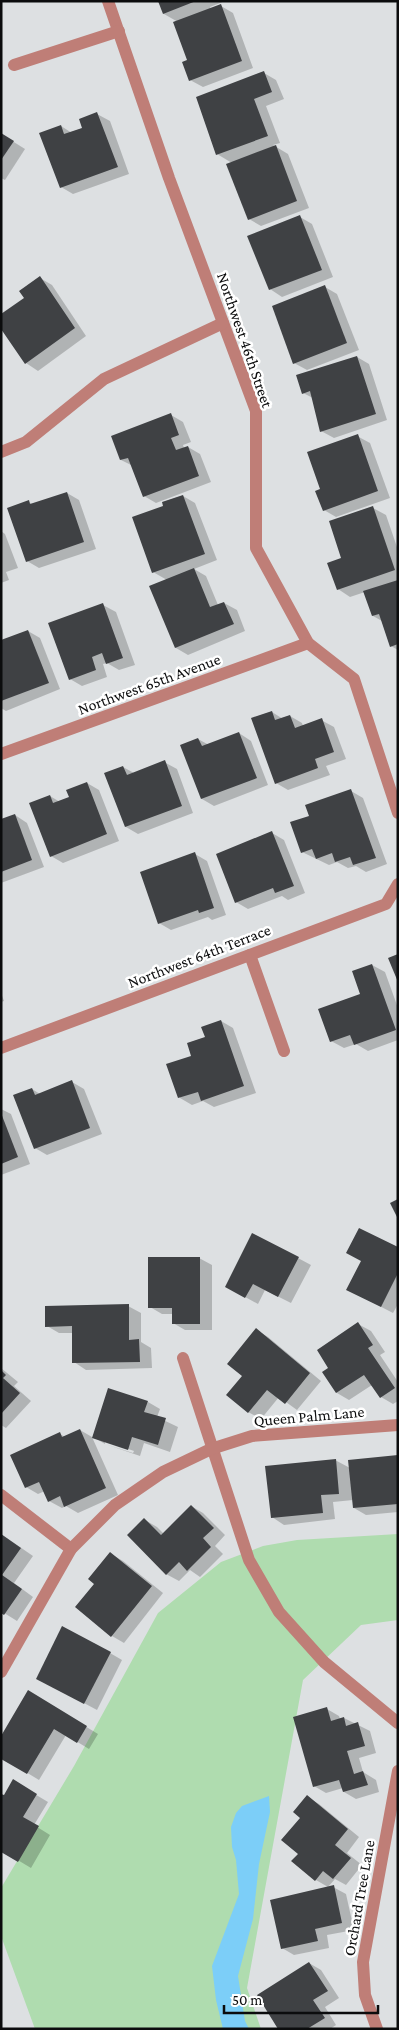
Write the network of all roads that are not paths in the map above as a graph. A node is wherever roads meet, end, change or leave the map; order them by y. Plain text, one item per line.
1 (108, 1) edge
2 (119, 31) junction
3 (14, 65) dead end
4 (224, 323) junction
5 (1, 452) edge
6 (308, 643) junction
7 (1, 754) edge
8 (398, 813) edge
9 (398, 884) edge
10 (250, 955) junction
11 (1, 1048) edge
12 (284, 1051) dead end
13 (182, 1358) dead end
14 (398, 1425) edge
15 (211, 1449) junction
16 (1, 1496) edge
17 (71, 1549) junction
18 (1, 1672) edge
19 (398, 1723) edge
20 (398, 1771) edge
21 (377, 2029) edge

1 - 2 street, Northwest 46th Street
2 - 3 street
2 - 4 street, Northwest 46th Street
4 - 5 street
4 - 6 street, Northwest 46th Street
6 - 7 street, Northwest 65th Avenue
6 - 8 street, Northwest 46th Street
9 - 10 street, Northwest 64th Terrace
10 - 11 street, Northwest 64th Terrace
10 - 12 street
13 - 15 street
14 - 15 street, Queen Palm Lane
15 - 17 street, Queen Palm Lane
15 - 19 street
16 - 17 street
17 - 18 street, Queen Palm Lane
20 - 21 street, Orchard Tree Lane

